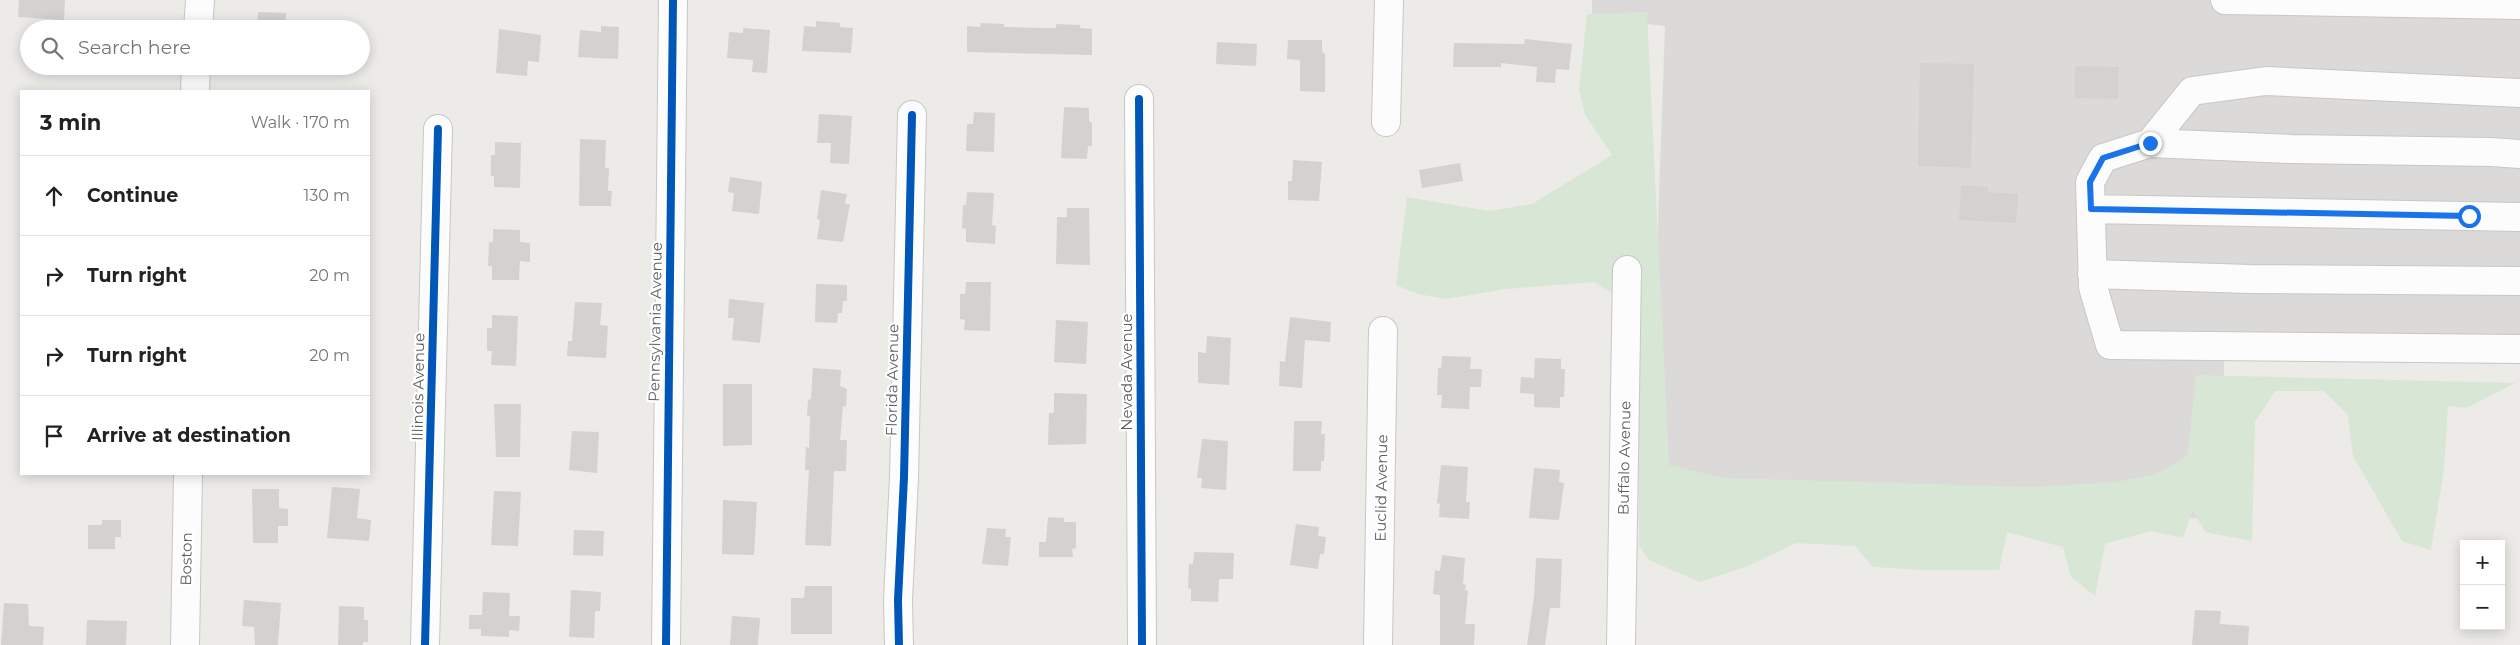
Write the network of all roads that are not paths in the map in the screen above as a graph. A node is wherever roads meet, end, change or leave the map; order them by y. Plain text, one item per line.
1 (673, 0) edge
2 (1389, 0) edge
3 (2225, 0) edge
4 (2251, 0) edge
5 (200, 1) edge
6 (2333, 1) edge
7 (2520, 5) edge
8 (199, 20) edge
9 (196, 75) edge
10 (195, 90) edge
11 (2520, 93) edge
12 (1139, 99) dead end
13 (912, 115) dead end
14 (1386, 122) dead end
15 (438, 129) dead end
16 (2150, 143) junction
17 (2520, 154) edge
18 (2091, 209) junction
19 (2520, 217) edge
20 (1627, 270) dead end
21 (2092, 274) junction
22 (2520, 281) edge
23 (1383, 331) dead end
24 (2520, 349) edge
25 (188, 475) edge
26 (185, 645) edge
27 (426, 645) edge
28 (666, 645) edge
29 (899, 645) edge
30 (1142, 645) edge
31 (1378, 645) edge
32 (1621, 645) edge

1 - 28 street, Pennsylvania Avenue
2 - 14 street
3 - 4 street
4 - 6 street
5 - 8 street
6 - 7 street
9 - 10 street
11 - 16 street
12 - 30 street, Nevada Avenue
13 - 29 street, Florida Avenue
15 - 27 street, Illinois Avenue
16 - 17 street
16 - 18 street
18 - 19 street
18 - 21 street
20 - 32 street, Buffalo Avenue
21 - 22 street
21 - 24 street
23 - 31 street, Euclid Avenue
25 - 26 street, Boston

